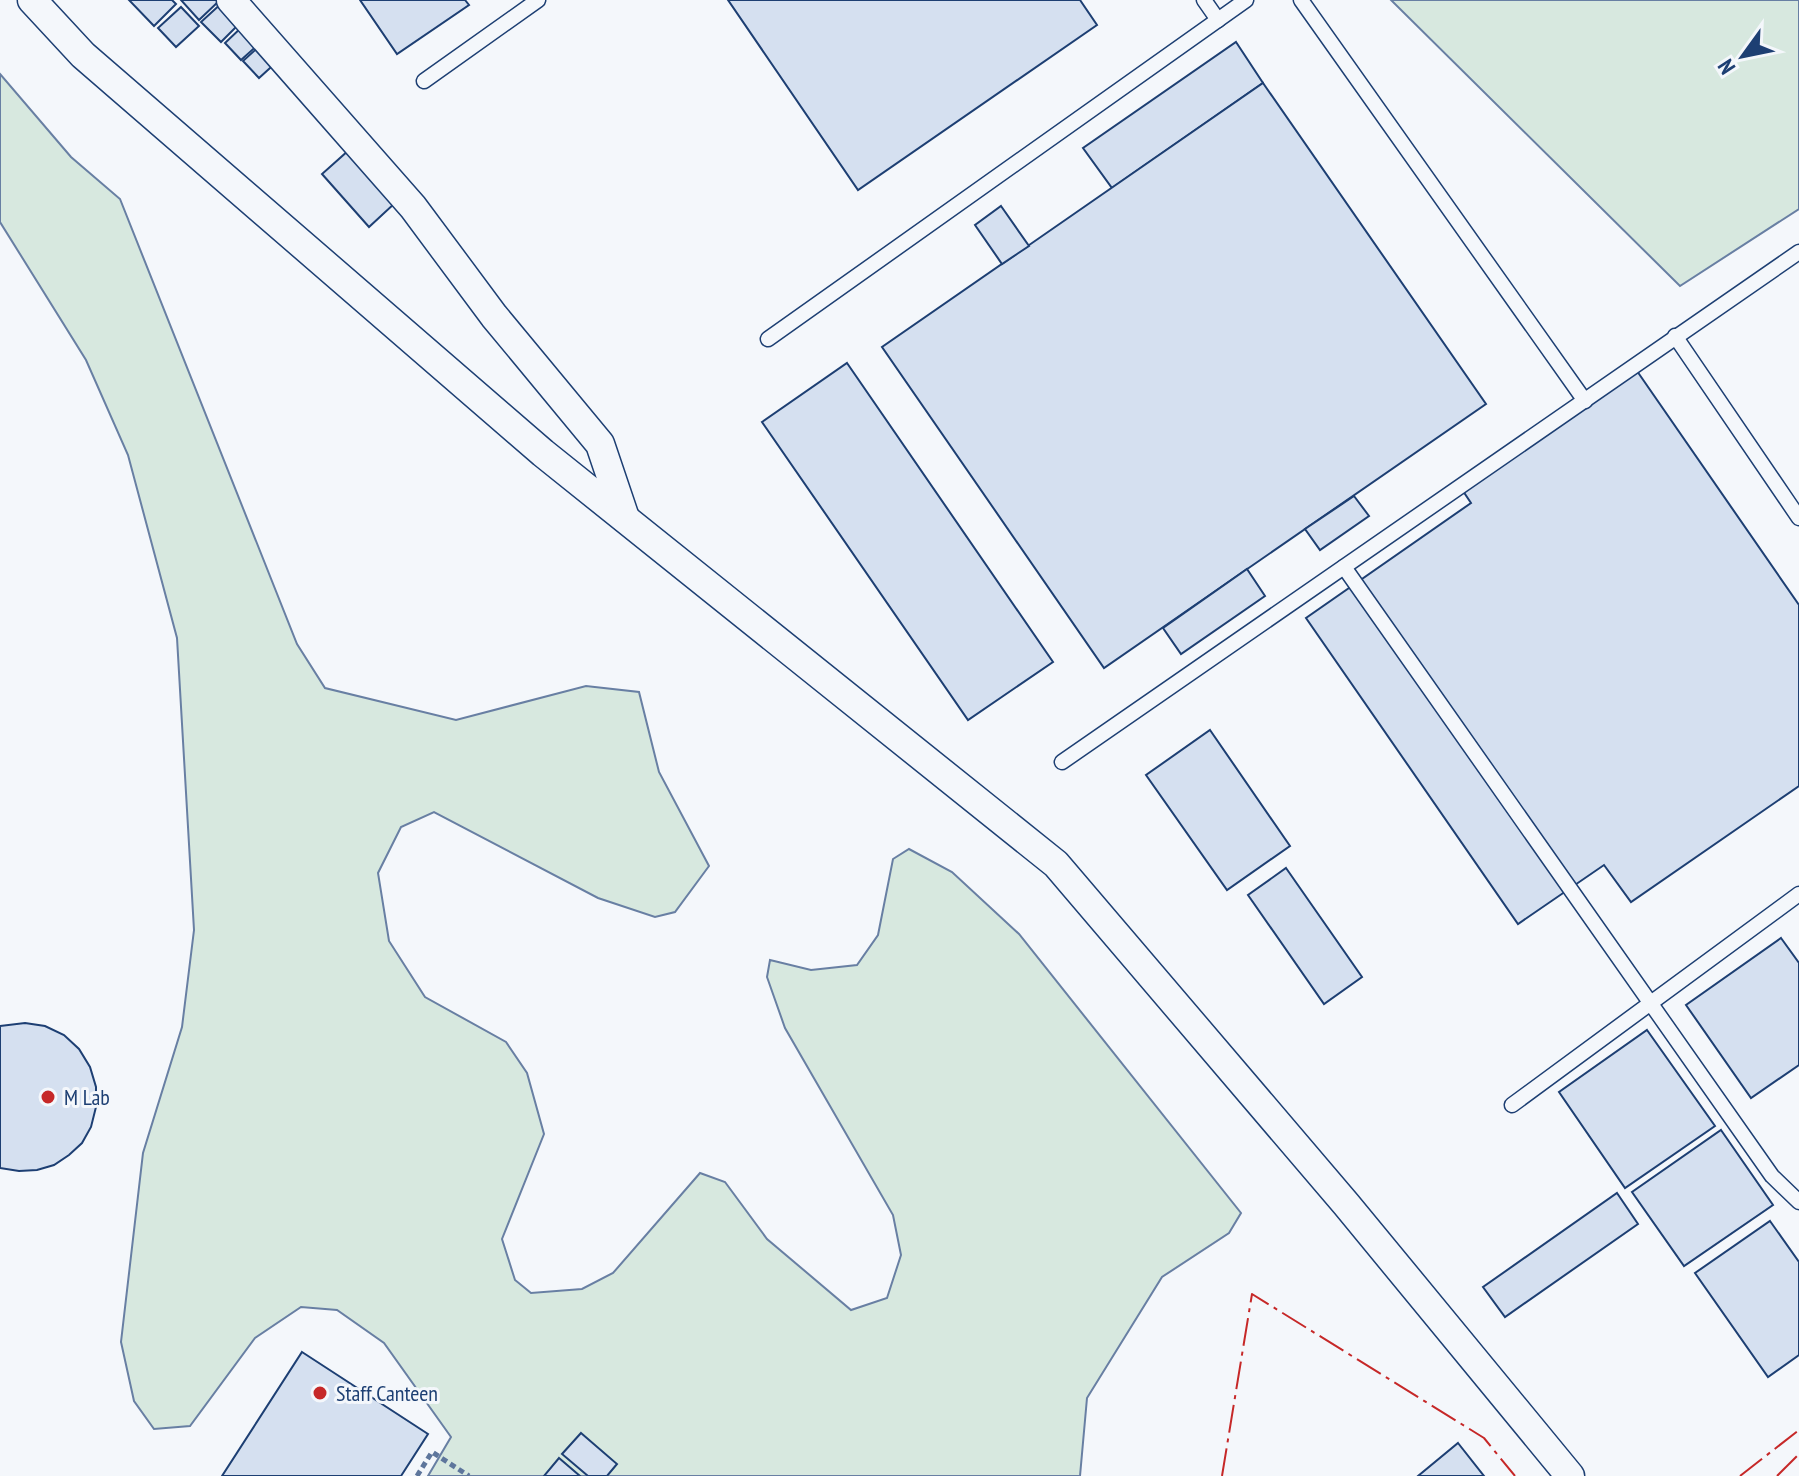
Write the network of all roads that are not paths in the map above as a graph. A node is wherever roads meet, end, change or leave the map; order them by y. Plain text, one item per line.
1 (32, 0) edge
2 (231, 0) edge
3 (538, 0) edge
4 (1204, 0) edge
5 (1246, 0) edge
6 (1301, 0) edge
7 (1218, 20) junction
8 (424, 81) dead end
9 (1799, 252) edge
10 (1675, 336) junction
11 (768, 339) dead end
12 (1585, 401) junction
13 (1799, 518) edge
14 (625, 519) junction
15 (1344, 567) junction
16 (1062, 762) dead end
17 (1799, 894) edge
18 (1649, 1004) junction
19 (1512, 1105) dead end
20 (1799, 1202) edge
21 (1570, 1476) edge

1 - 14 street
2 - 14 street
3 - 8 lane
4 - 7 lane
5 - 7 lane
6 - 12 lane
7 - 11 lane
9 - 10 lane
10 - 12 lane
10 - 13 lane
12 - 15 lane
14 - 21 street
15 - 16 lane
15 - 18 lane
17 - 18 lane
18 - 19 lane
18 - 20 lane

